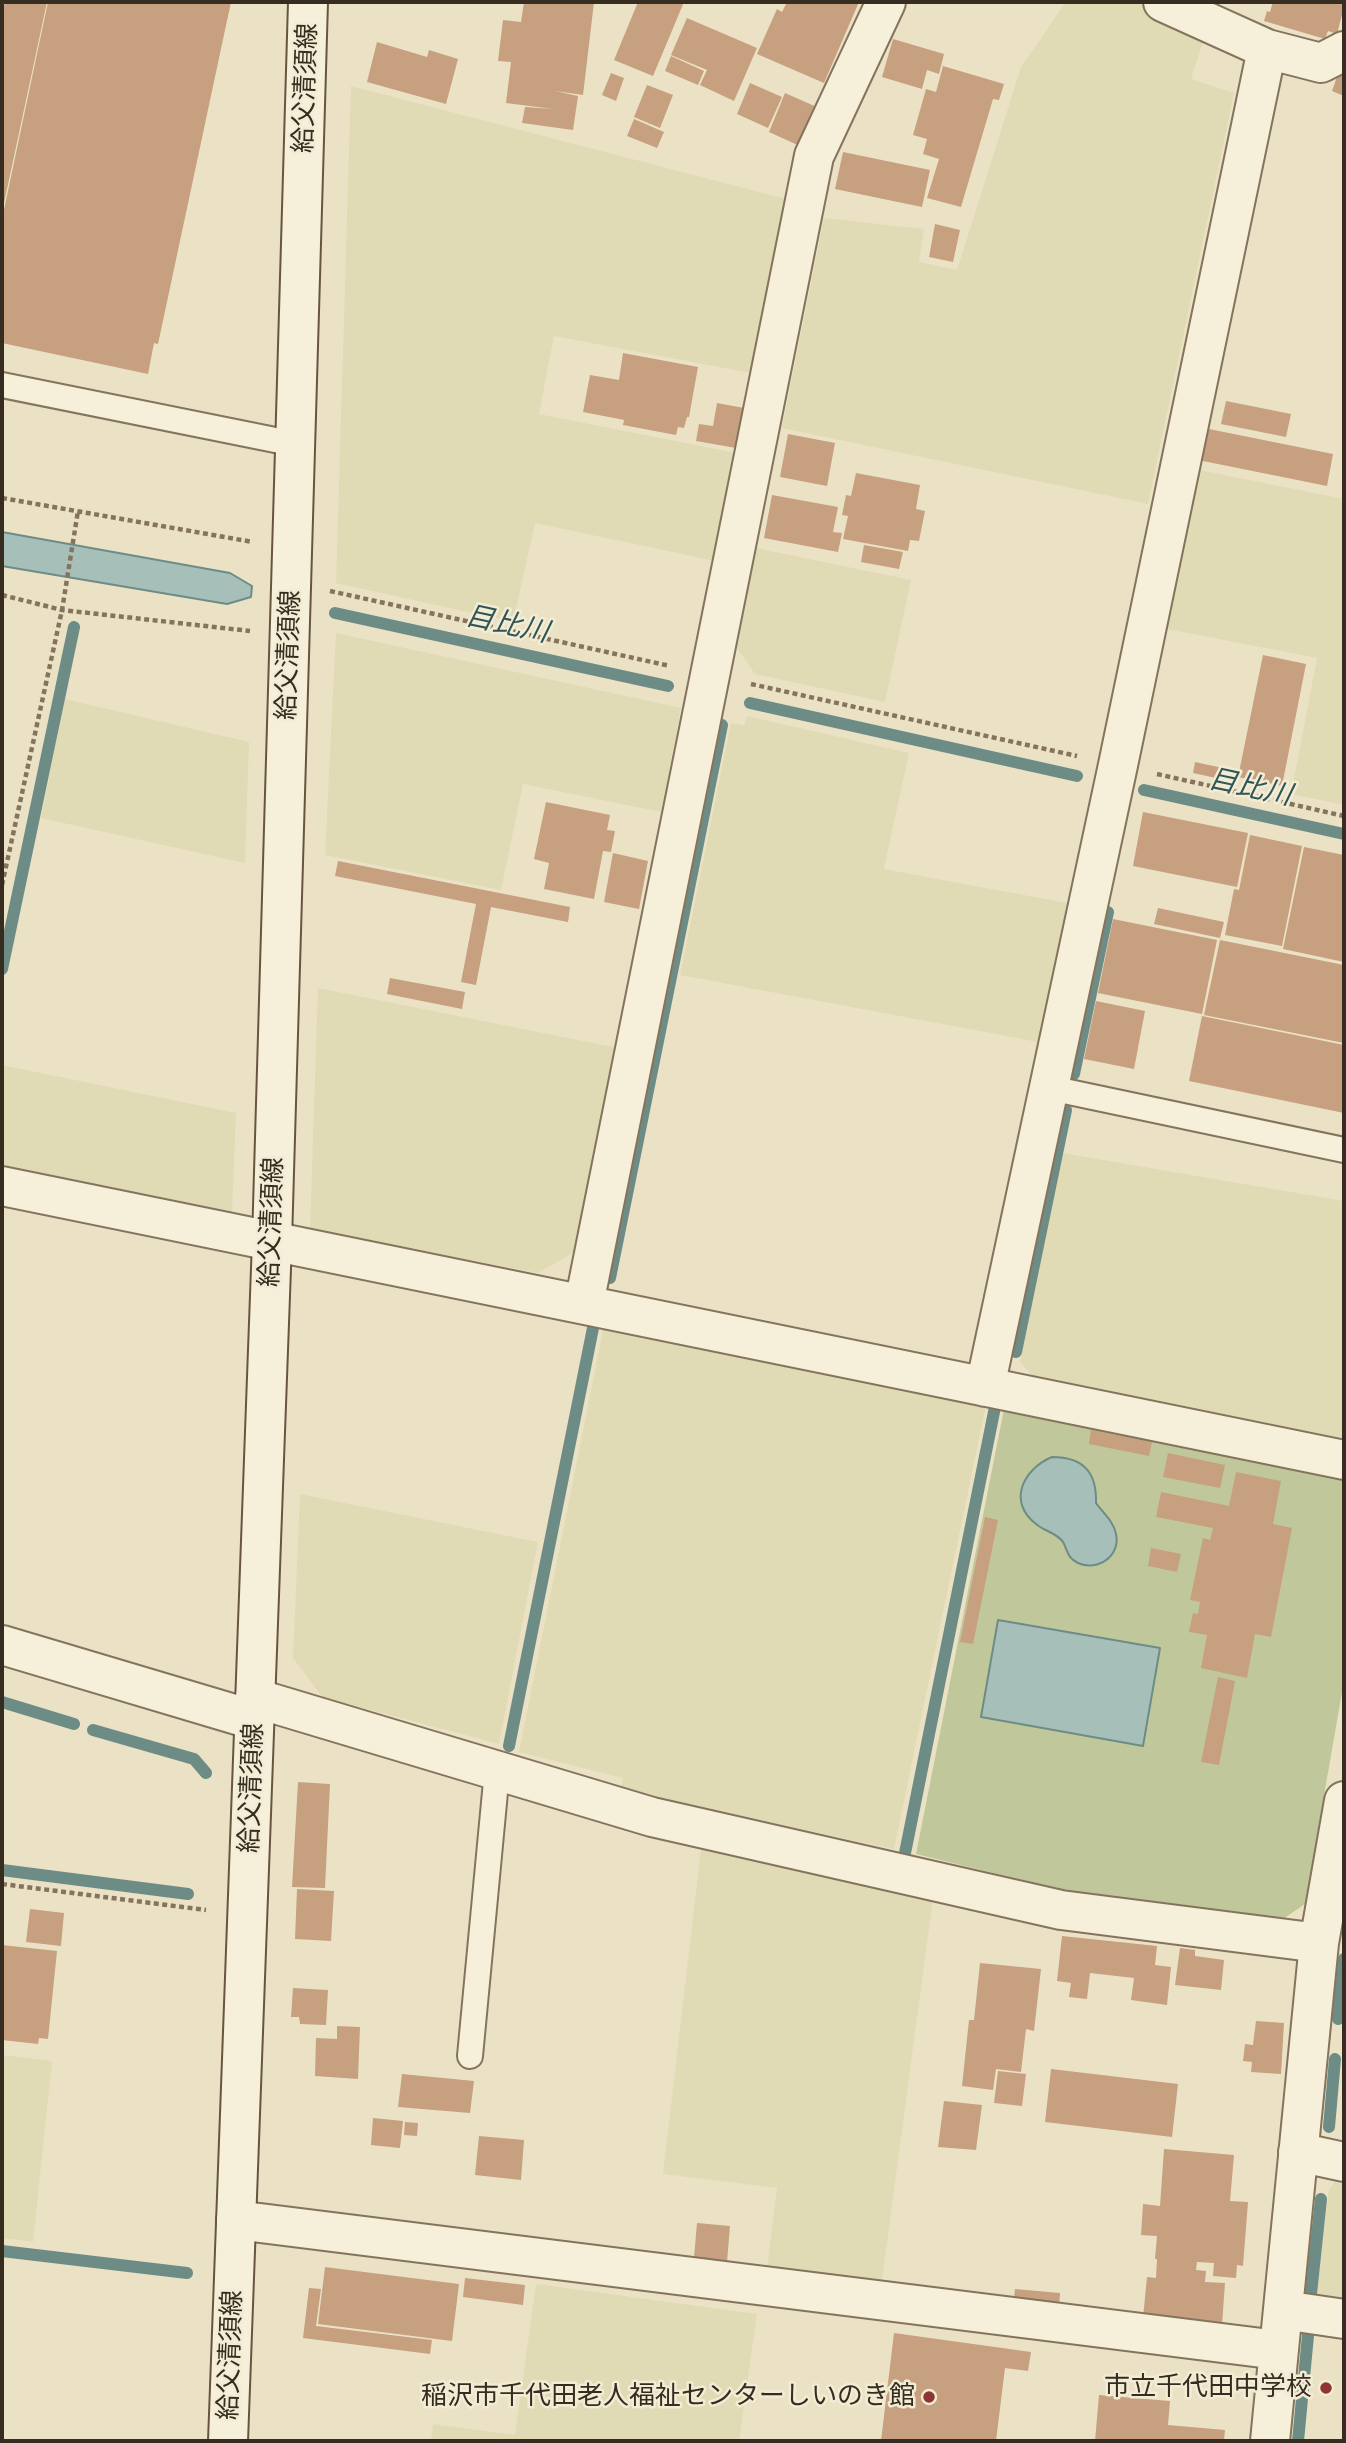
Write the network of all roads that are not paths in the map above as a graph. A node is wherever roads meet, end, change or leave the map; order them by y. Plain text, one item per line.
1 (308, 2) edge
2 (886, 2) edge
3 (1163, 2) edge
4 (1266, 49) junction
5 (1344, 51) edge
6 (2, 385) edge
7 (295, 444) junction
8 (1050, 1088) junction
9 (1344, 1150) edge
10 (2, 1186) edge
11 (272, 1241) junction
12 (583, 1304) junction
13 (985, 1387) junction
14 (1344, 1460) edge
15 (2, 1645) edge
16 (255, 1709) junction
17 (497, 1771) junction
18 (1344, 1801) edge
19 (1319, 1943) junction
20 (470, 2056) dead end
21 (1298, 2152) junction
22 (1344, 2162) edge
23 (236, 2220) junction
24 (1283, 2310) junction
25 (1344, 2319) edge
26 (1278, 2350) junction
27 (228, 2441) edge
28 (1270, 2441) edge

1 - 7 street, 給父清須線
2 - 12 street
3 - 4 street
4 - 5 street
4 - 8 street
6 - 7 lane
7 - 11 street, 給父清須線
8 - 9 lane
8 - 13 street
10 - 11 street
11 - 12 street
11 - 16 street, 給父清須線
12 - 13 street
13 - 14 street
15 - 16 street
16 - 17 street
16 - 23 street, 給父清須線
17 - 19 street
17 - 20 lane
18 - 19 street
19 - 21 street
21 - 22 street
21 - 24 street
23 - 26 street
23 - 27 street, 給父清須線
24 - 25 street
24 - 26 street
26 - 28 street

